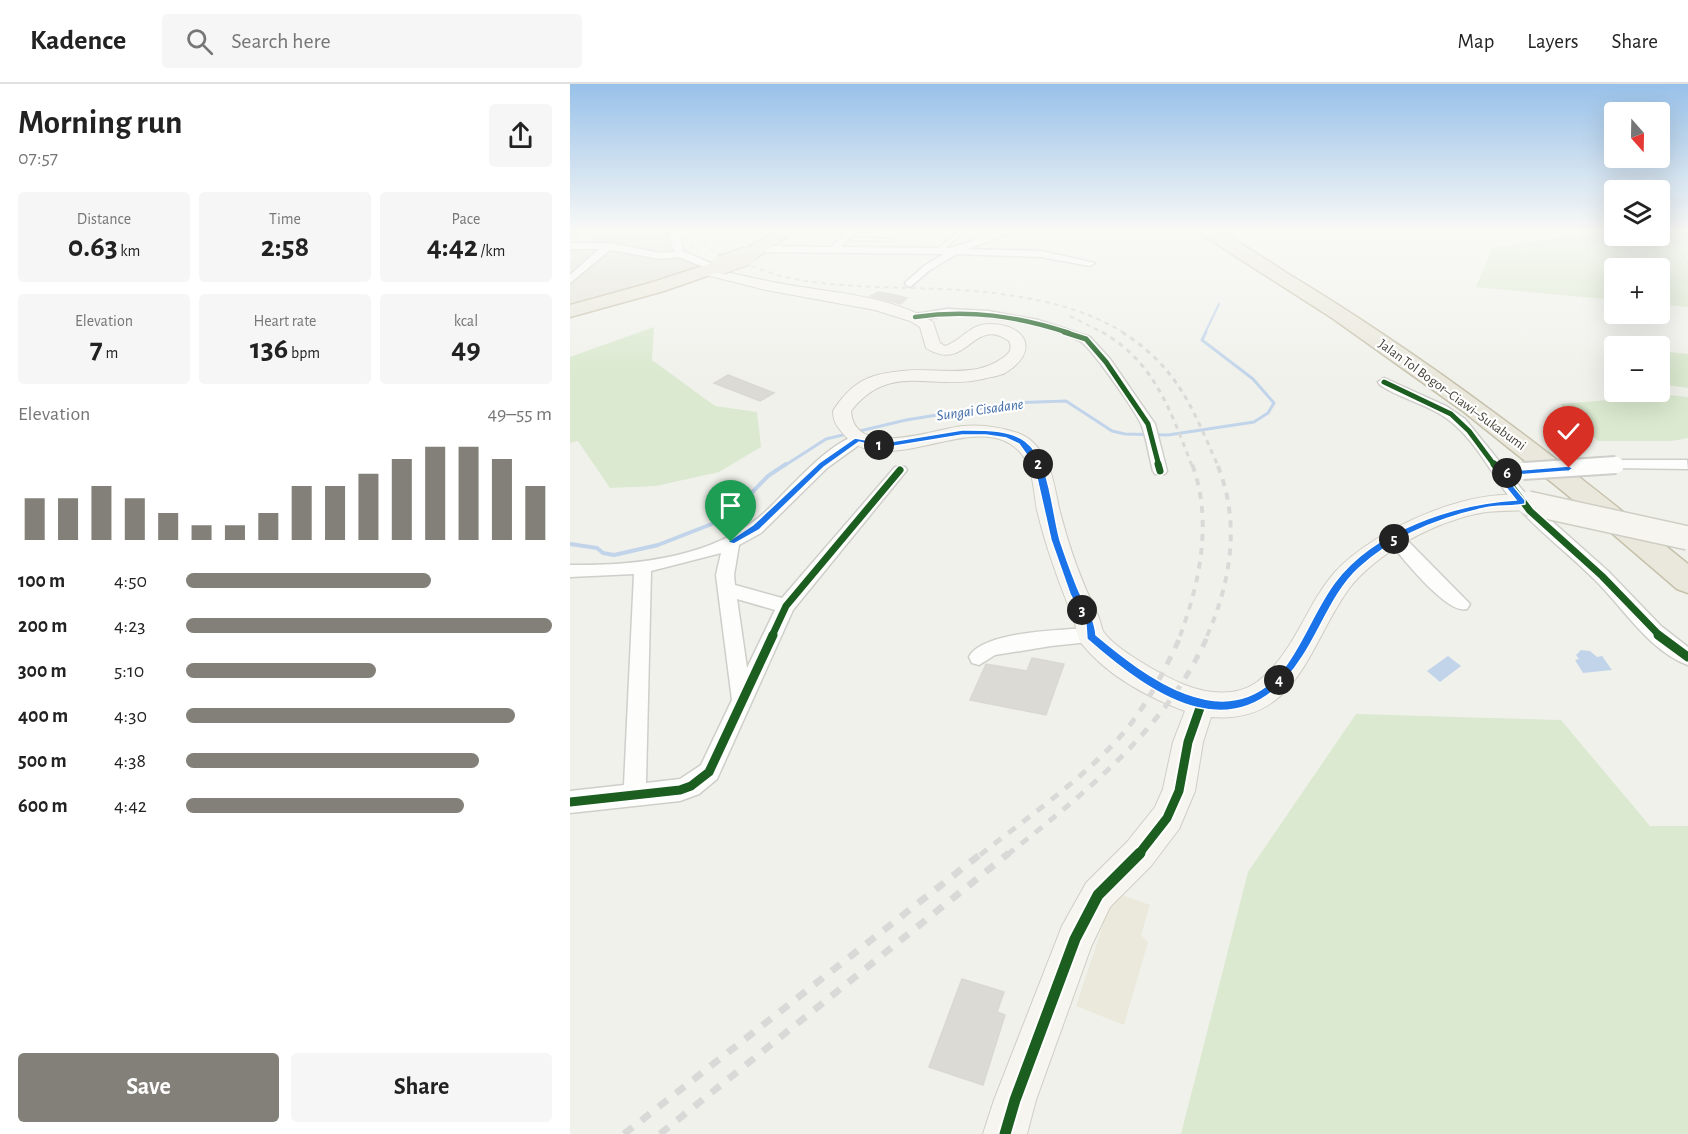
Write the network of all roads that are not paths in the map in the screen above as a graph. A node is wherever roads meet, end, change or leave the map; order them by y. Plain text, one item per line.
1 (684, 278) edge
2 (745, 278) edge
3 (916, 278) edge
4 (1294, 278) edge
5 (910, 284) dead end
6 (570, 310) edge
7 (915, 317) junction
8 (1381, 335) junction
9 (1384, 382) dead end
10 (851, 431) junction
11 (1687, 465) edge
12 (900, 470) dead end
13 (1160, 471) dead end
14 (1499, 473) junction
15 (1525, 503) junction
16 (1395, 538) junction
17 (1688, 538) edge
18 (731, 542) junction
19 (1688, 557) edge
20 (644, 566) junction
21 (570, 572) edge
22 (1688, 581) edge
23 (727, 589) junction
24 (1461, 604) dead end
25 (786, 606) junction
26 (1091, 636) junction
27 (979, 657) dead end
28 (1688, 657) edge
29 (742, 701) junction
30 (1201, 705) junction
31 (635, 794) junction
32 (570, 801) edge
33 (1005, 1134) edge

1 - 6 highway
2 - 7 main road
3 - 5 street
4 - 8 highway, Jalan Tol Bogor–Ciawi–Sukabumi
7 - 10 main road
7 - 13 street
8 - 19 highway, Jalan Tol Bogor–Ciawi–Sukabumi
8 - 22 highway, Jalan Tol Bogor–Ciawi–Sukabumi
9 - 14 street
10 - 18 street
10 - 26 main road
11 - 14 street, bridge
12 - 25 street
14 - 15 street
15 - 16 main road
15 - 17 main road, bridge
15 - 28 street
16 - 24 street
16 - 30 main road
18 - 20 street
18 - 23 street
20 - 21 street
20 - 31 street
23 - 25 street
23 - 29 street
25 - 29 street
26 - 27 street
26 - 30 main road
29 - 31 street
30 - 33 main road
31 - 32 street

